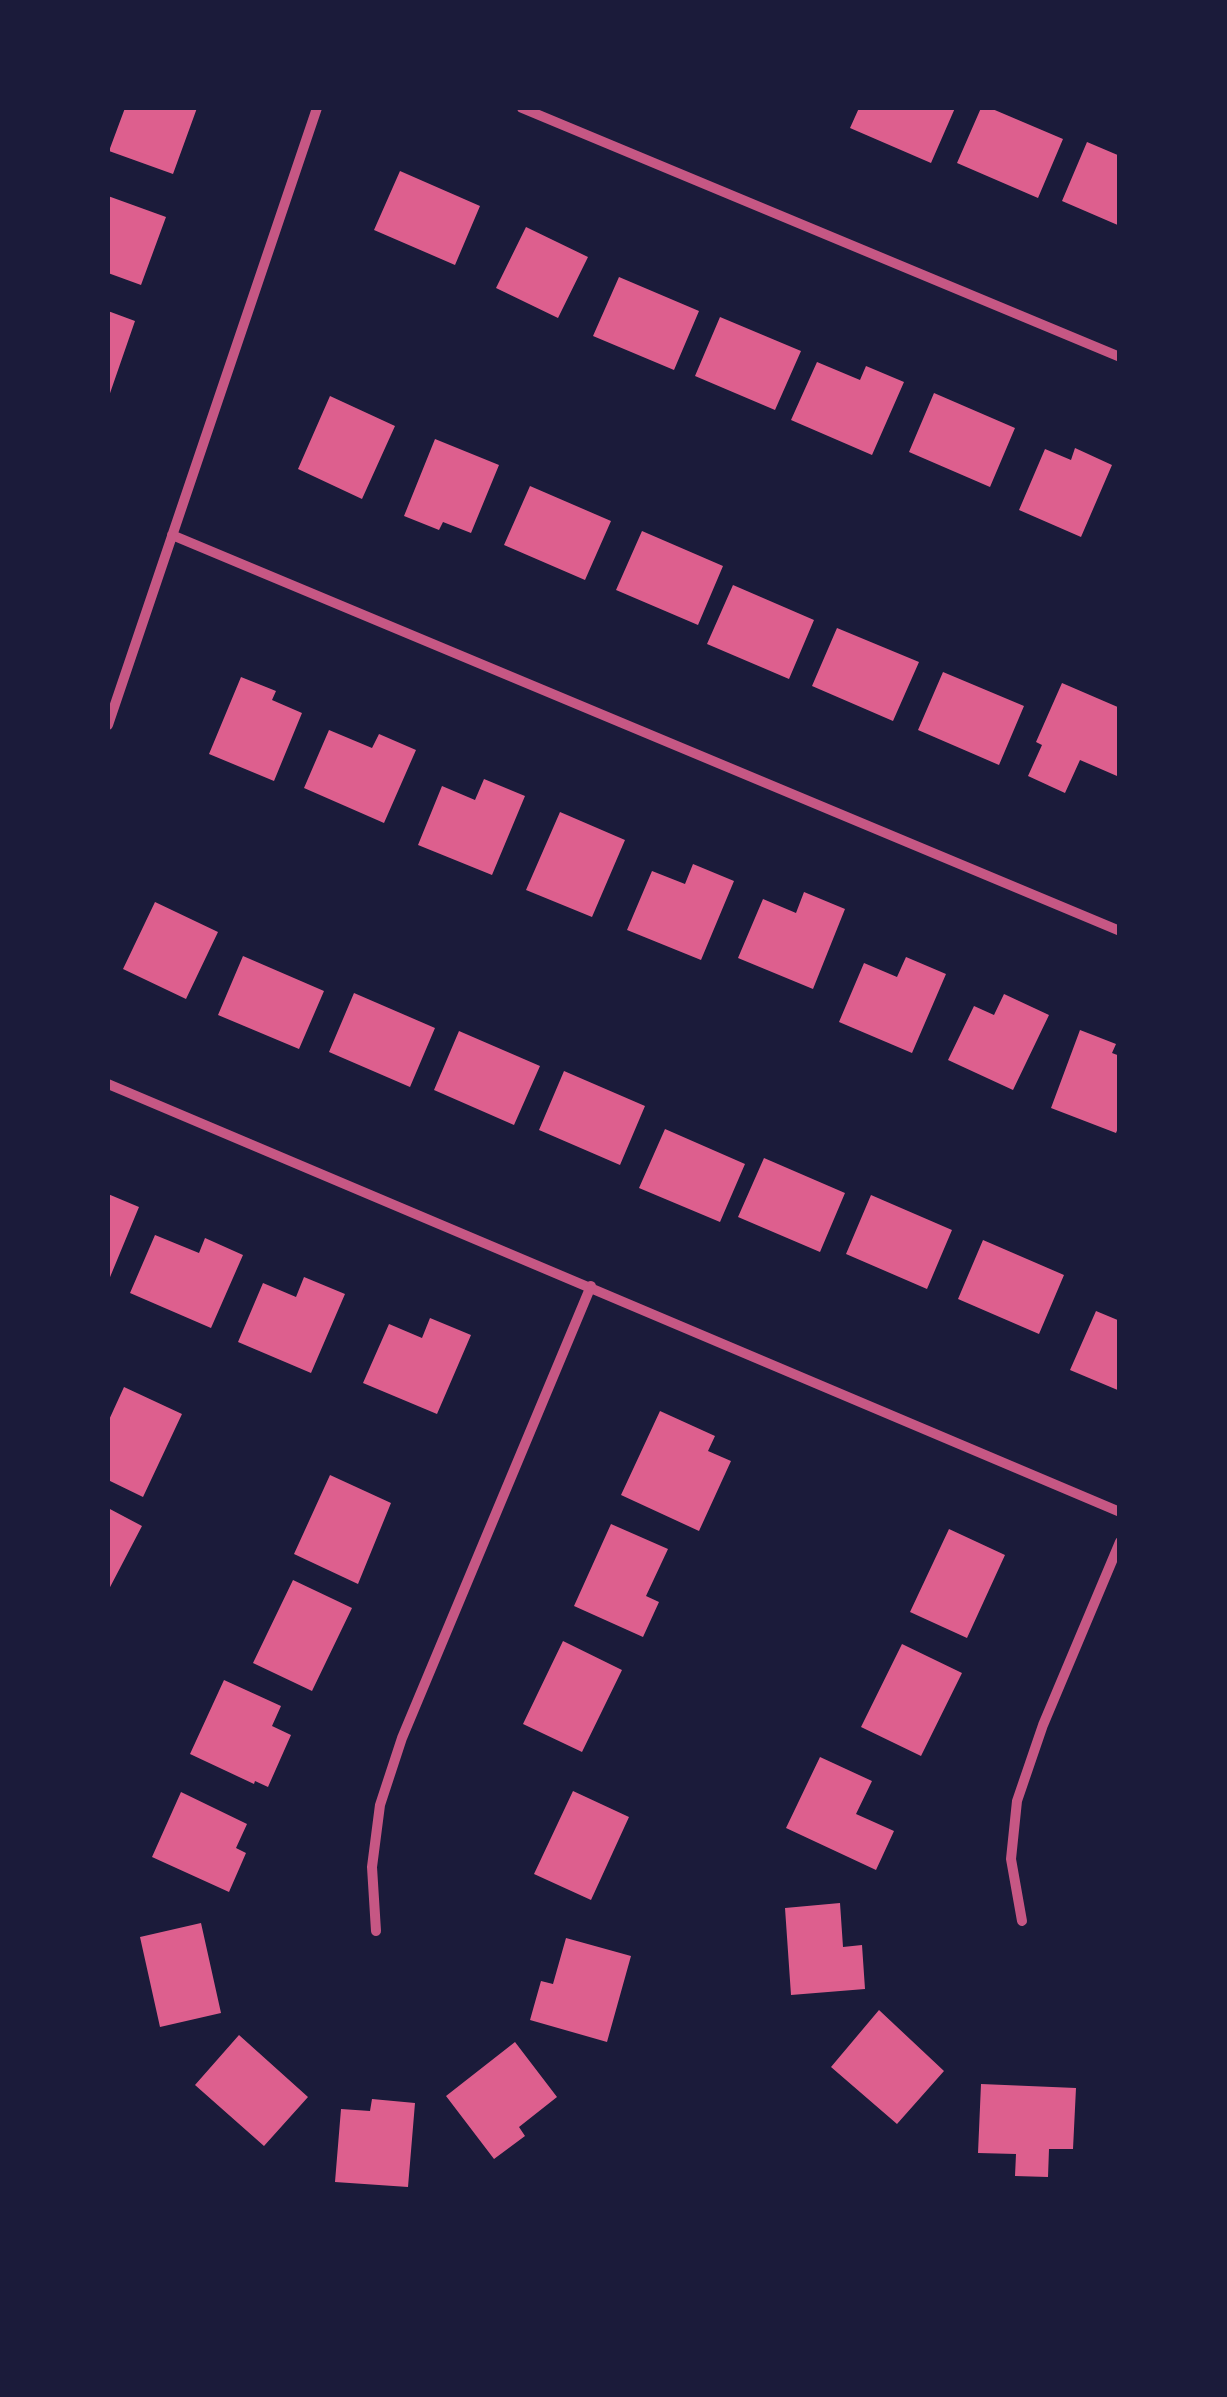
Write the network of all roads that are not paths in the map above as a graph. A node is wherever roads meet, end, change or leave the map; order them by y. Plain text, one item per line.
1 (317, 108) edge
2 (522, 108) edge
3 (1120, 357) edge
4 (172, 536) junction
5 (108, 725) edge
6 (1120, 931) edge
7 (108, 1084) edge
8 (591, 1286) junction
9 (1120, 1512) edge
10 (1120, 1542) edge
11 (1022, 1921) dead end
12 (376, 1930) dead end

1 - 4 street
2 - 3 street
4 - 5 street
4 - 6 street
7 - 8 street
8 - 9 street
8 - 12 street
10 - 11 street

